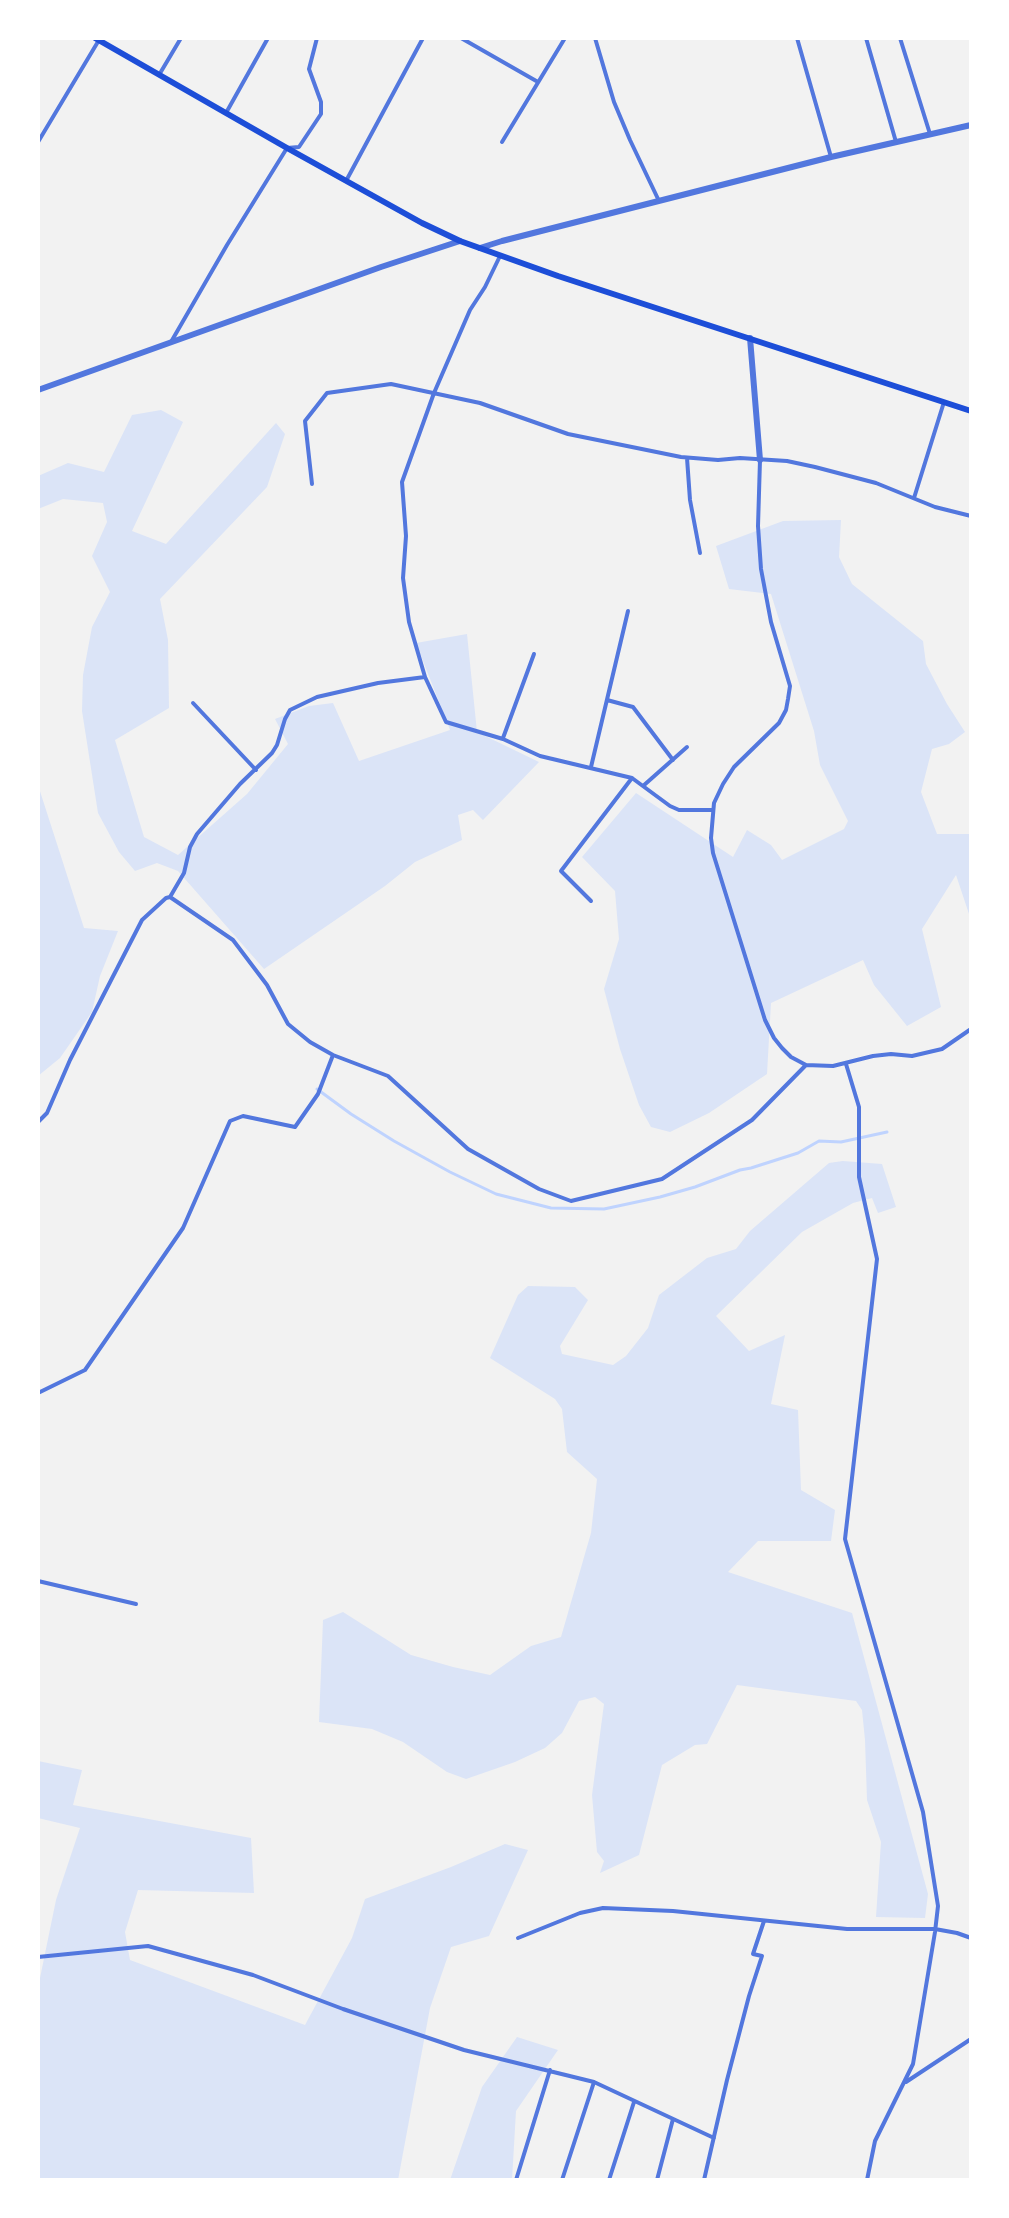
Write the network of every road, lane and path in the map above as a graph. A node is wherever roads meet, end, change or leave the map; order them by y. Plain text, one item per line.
1 (181, 38) edge
2 (268, 38) edge
3 (317, 38) edge
4 (423, 38) edge
5 (461, 38) edge
6 (565, 38) edge
7 (595, 38) edge
8 (797, 38) edge
9 (866, 38) edge
10 (900, 38) edge
11 (97, 39) edge
12 (159, 75) junction
13 (538, 82) junction
14 (226, 113) junction
15 (971, 125) edge
16 (930, 134) junction
17 (38, 142) edge
18 (502, 142) dead end
19 (896, 142) junction
20 (287, 148) junction
21 (831, 157) junction
22 (346, 181) junction
23 (659, 201) junction
24 (460, 241) junction
25 (480, 248) junction
26 (500, 256) junction
27 (750, 338) junction
28 (171, 343) junction
29 (38, 390) edge
30 (434, 393) junction
31 (944, 402) junction
32 (971, 411) edge
33 (687, 458) junction
34 (760, 460) junction
35 (312, 484) dead end
36 (914, 498) junction
37 (971, 516) edge
38 (700, 553) dead end
39 (628, 611) dead end
40 (534, 654) dead end
41 (425, 677) junction
42 (607, 700) junction
43 (193, 703) dead end
44 (503, 739) junction
45 (687, 747) dead end
46 (673, 760) junction
47 (591, 767) junction
48 (256, 770) junction
49 (632, 778) junction
50 (643, 786) junction
51 (713, 810) junction
52 (170, 897) junction
53 (591, 901) dead end
54 (971, 1029) edge
55 (333, 1055) junction
56 (846, 1064) junction
57 (806, 1065) junction
58 (38, 1122) edge
59 (38, 1393) edge
60 (38, 1581) edge
61 (136, 1604) dead end
62 (764, 1921) junction
63 (935, 1929) junction
64 (518, 1938) dead end
65 (971, 1938) edge
66 (38, 1957) edge
67 (971, 2039) edge
68 (550, 2070) junction
69 (594, 2082) junction
70 (904, 2083) junction
71 (634, 2102) junction
72 (673, 2119) junction
73 (714, 2138) junction
74 (516, 2180) edge
75 (562, 2180) edge
76 (609, 2180) edge
77 (657, 2180) edge
78 (704, 2180) edge
79 (867, 2180) edge

1 - 12 street
2 - 14 street
3 - 20 street
4 - 22 street
5 - 13 street
6 - 13 street
7 - 23 street
8 - 21 street
9 - 19 street
10 - 16 street
11 - 12 main road
11 - 17 street
12 - 14 main road
13 - 18 street
14 - 20 main road
15 - 16 street
16 - 19 street
19 - 21 street
20 - 22 main road
20 - 28 street
21 - 23 street
22 - 24 main road
23 - 25 street
24 - 25 main road
24 - 28 street
25 - 26 main road
26 - 27 main road
26 - 30 street
27 - 31 main road
27 - 34 street
28 - 29 street
30 - 33 street
30 - 35 street
30 - 41 street
31 - 32 main road
31 - 36 street
33 - 34 street
33 - 38 street
34 - 36 street
34 - 51 street
36 - 37 street
39 - 42 street
40 - 44 street
41 - 44 street
41 - 48 street
42 - 46 street
42 - 47 street
43 - 48 street
44 - 47 street
45 - 46 street
46 - 50 street
47 - 49 street
48 - 52 street
49 - 50 street
49 - 53 street
50 - 51 street
51 - 57 street
52 - 55 street
52 - 58 street
54 - 56 street
55 - 57 street
55 - 59 street
56 - 57 street
56 - 63 street
60 - 61 street
62 - 63 street
62 - 64 street
62 - 73 street
63 - 65 street
63 - 70 street
66 - 68 street
67 - 70 street
68 - 69 street
68 - 74 street
69 - 71 street
69 - 75 street
70 - 79 street
71 - 72 street
71 - 76 street
72 - 73 street
72 - 77 street
73 - 78 street

